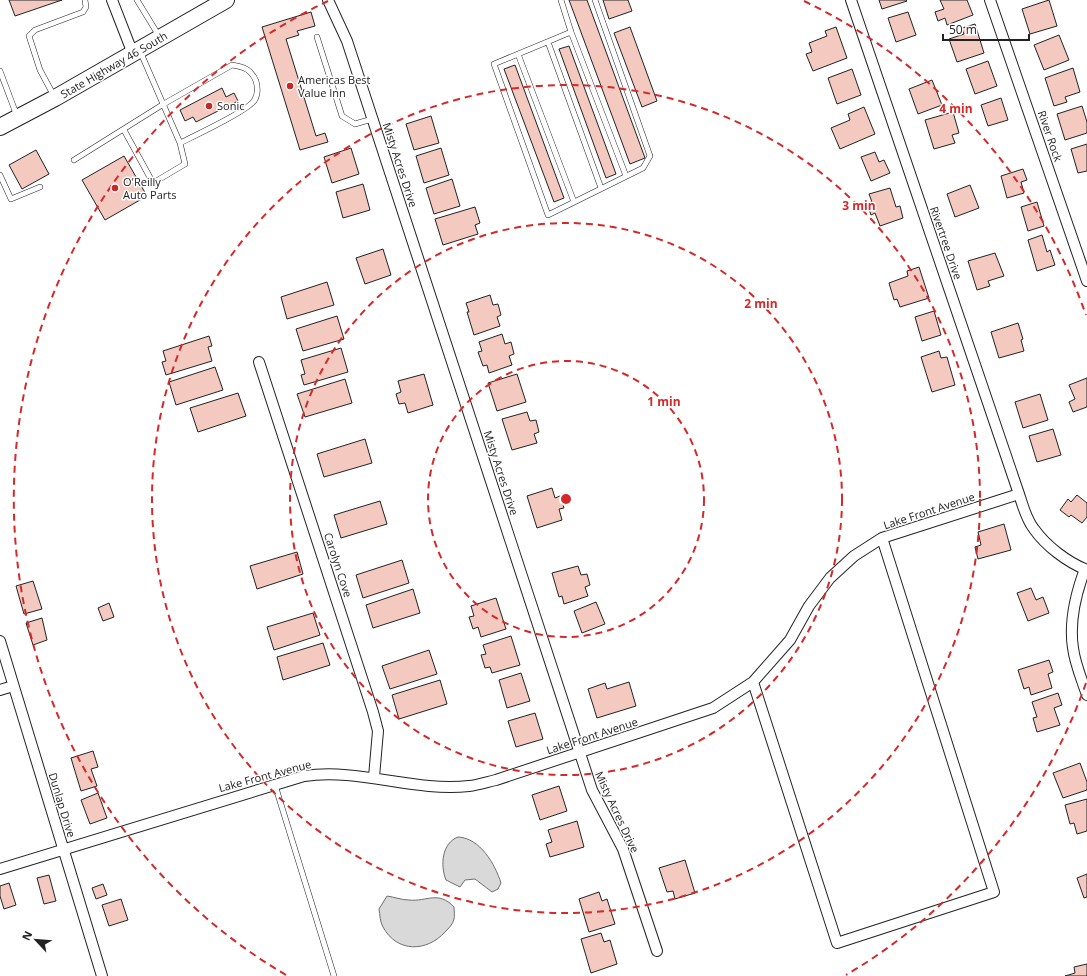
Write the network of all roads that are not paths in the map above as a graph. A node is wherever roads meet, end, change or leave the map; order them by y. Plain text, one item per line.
1 (85, 0) edge
2 (112, 0) edge
3 (137, 0) edge
4 (224, 0) edge
5 (328, 0) edge
6 (561, 0) edge
7 (595, 0) edge
8 (852, 0) edge
9 (990, 0) edge
10 (571, 32) junction
11 (317, 37) dead end
12 (161, 38) junction
13 (548, 42) junction
14 (136, 52) junction
15 (518, 54) junction
16 (0, 71) edge
17 (55, 98) junction
18 (162, 105) junction
19 (18, 119) junction
20 (372, 119) junction
21 (0, 127) edge
22 (124, 130) junction
23 (180, 143) junction
24 (74, 160) dead end
25 (0, 175) edge
26 (626, 176) junction
27 (40, 187) dead end
28 (601, 188) junction
29 (574, 202) junction
30 (1087, 281) edge
31 (259, 362) dead end
32 (1019, 494) junction
33 (882, 538) junction
34 (1086, 570) edge
35 (0, 641) edge
36 (753, 682) junction
37 (14, 686) junction
38 (0, 690) edge
39 (1087, 696) edge
40 (579, 753) junction
41 (374, 777) junction
42 (276, 785) junction
43 (64, 850) junction
44 (0, 869) edge
45 (657, 951) dead end
46 (102, 976) edge
47 (334, 976) edge

1 - 17 lane
2 - 14 street
3 - 12 lane
4 - 12 main road, State Highway 46 South
5 - 20 street, Misty Acres Drive
6 - 10 lane
7 - 26 lane
8 - 32 street, Rivertree Drive
9 - 30 street, River Rock
10 - 13 lane
10 - 26 lane
11 - 20 lane
12 - 14 main road, State Highway 46 South
13 - 15 lane
13 - 28 lane
14 - 17 main road, State Highway 46 South
14 - 18 lane
15 - 29 lane
15 - 29 lane
16 - 19 lane
17 - 19 main road, State Highway 46 South
18 - 22 lane
18 - 23 lane
18 - 23 lane
19 - 21 main road, State Highway 46 South
20 - 40 street, Misty Acres Drive
22 - 23 lane
22 - 24 lane
25 - 27 lane
26 - 28 lane
28 - 29 lane
31 - 41 street, Carolyn Cove
32 - 33 street, Lake Front Avenue
32 - 34 street
33 - 36 street, Lake Front Avenue
33 - 36 street
34 - 39 street
35 - 37 street, Dunlap Drive
36 - 40 street, Lake Front Avenue
37 - 38 street
37 - 43 street, Dunlap Drive
40 - 41 street, Lake Front Avenue
40 - 45 street, Misty Acres Drive
41 - 42 street, Lake Front Avenue
42 - 43 street, Lake Front Avenue
42 - 47 lane
43 - 44 street, Lake Front Avenue
43 - 46 street, Dunlap Drive

